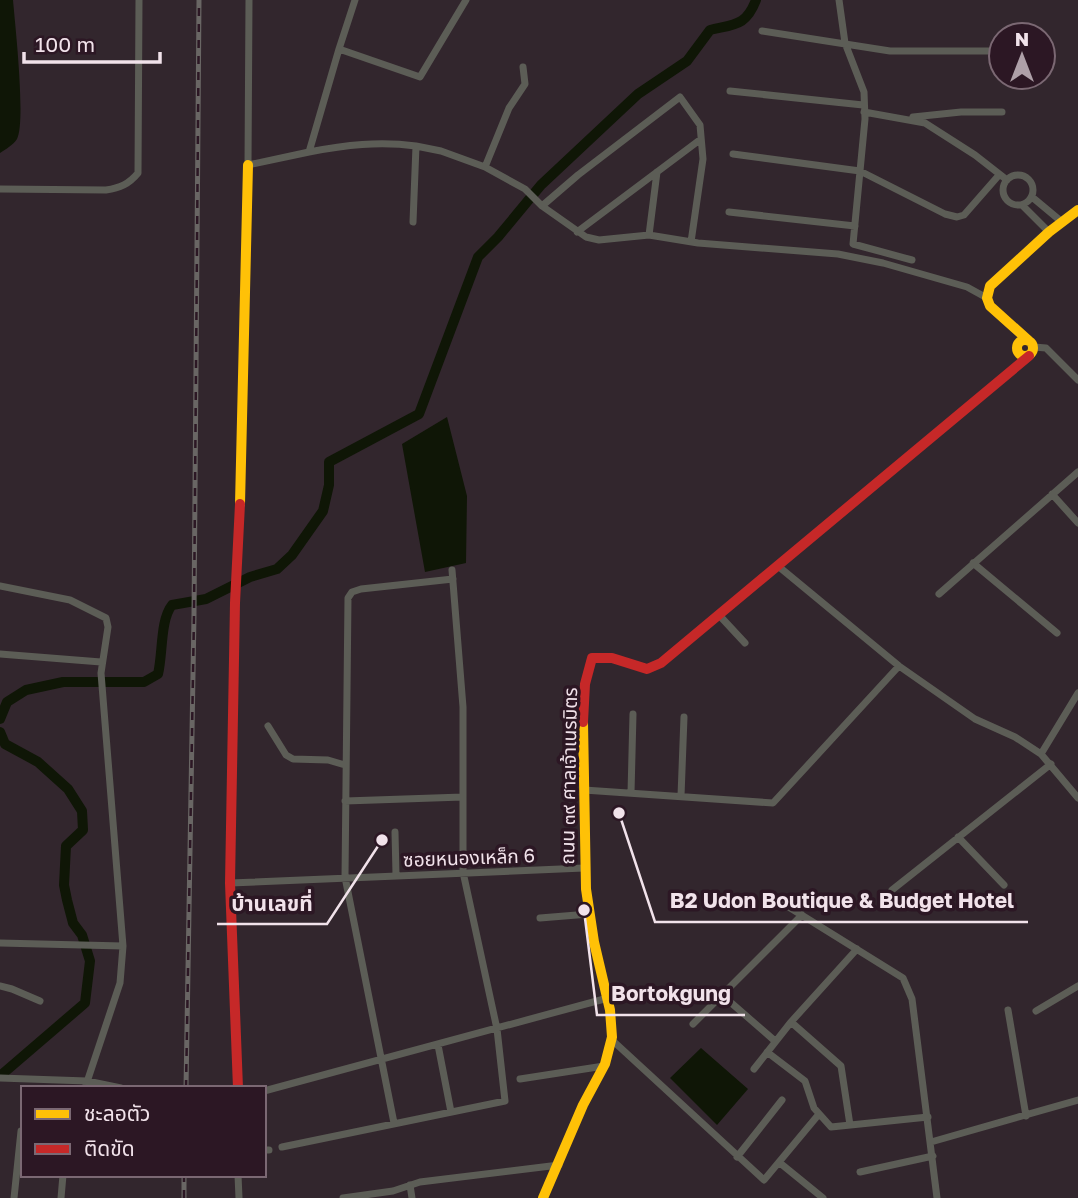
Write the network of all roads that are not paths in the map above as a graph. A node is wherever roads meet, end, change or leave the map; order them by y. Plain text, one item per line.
1 (139, 0) edge
2 (249, 0) edge
3 (355, 0) edge
4 (466, 0) edge
5 (839, 0) edge
6 (762, 31) dead end
7 (845, 43) junction
8 (339, 49) junction
9 (987, 51) edge
10 (523, 67) dead end
11 (730, 91) dead end
12 (864, 108) junction
13 (1002, 111) dead end
14 (901, 118) junction
15 (701, 139) junction
16 (416, 146) junction
17 (309, 152) junction
18 (733, 154) dead end
19 (248, 165) junction
20 (485, 167) junction
21 (860, 171) junction
22 (657, 172) junction
23 (999, 175) junction
24 (1007, 180) junction
25 (0, 189) edge
26 (1032, 197) junction
27 (541, 204) junction
28 (1022, 205) junction
29 (1078, 210) edge
30 (729, 212) dead end
31 (413, 222) dead end
32 (1062, 222) junction
33 (855, 226) junction
34 (577, 232) junction
35 (1049, 232) junction
36 (649, 235) junction
37 (691, 242) junction
38 (912, 260) dead end
39 (987, 298) junction
40 (1026, 349) junction
41 (1078, 380) edge
42 (1078, 472) edge
43 (1052, 494) junction
44 (1078, 523) edge
45 (973, 564) junction
46 (778, 566) junction
47 (0, 586) edge
48 (939, 593) dead end
49 (719, 615) junction
50 (1057, 633) dead end
51 (745, 643) dead end
52 (0, 654) edge
53 (101, 662) junction
54 (899, 666) junction
55 (1078, 693) edge
56 (633, 714) dead end
57 (684, 717) dead end
58 (268, 726) dead end
59 (1041, 754) junction
60 (1051, 764) junction
61 (345, 765) junction
62 (584, 790) junction
63 (631, 793) junction
64 (681, 796) junction
65 (463, 797) junction
66 (1078, 798) edge
67 (345, 800) junction
68 (395, 832) dead end
69 (958, 837) junction
70 (584, 868) junction
71 (463, 872) junction
72 (396, 875) junction
73 (345, 877) junction
74 (230, 883) junction
75 (1004, 885) dead end
76 (892, 890) dead end
77 (779, 901) dead end
78 (589, 914) junction
79 (802, 915) junction
80 (540, 918) dead end
81 (0, 943) edge
82 (123, 946) junction
83 (857, 949) junction
84 (0, 986) edge
85 (1078, 986) edge
86 (721, 994) junction
87 (608, 999) junction
88 (40, 1001) dead end
89 (1008, 1010) dead end
90 (1036, 1010) dead end
91 (791, 1022) junction
92 (692, 1024) dead end
93 (497, 1029) junction
94 (612, 1040) junction
95 (775, 1041) junction
96 (438, 1045) junction
97 (767, 1052) junction
98 (381, 1061) junction
99 (604, 1066) junction
100 (754, 1069) dead end
101 (0, 1078) edge
102 (520, 1079) dead end
103 (86, 1085) edge
104 (238, 1086) edge
105 (266, 1090) edge
106 (782, 1100) dead end
107 (1078, 1100) edge
108 (451, 1112) junction
109 (819, 1114) junction
110 (1026, 1116) junction
111 (928, 1117) junction
112 (394, 1123) junction
113 (850, 1125) junction
114 (21, 1132) dead end
115 (931, 1142) junction
116 (282, 1147) dead end
117 (933, 1156) junction
118 (737, 1157) junction
119 (780, 1163) junction
120 (559, 1165) junction
121 (860, 1172) dead end
122 (63, 1177) edge
123 (238, 1177) edge
124 (410, 1185) junction
125 (14, 1198) edge
126 (61, 1198) edge
127 (239, 1198) edge
128 (343, 1198) edge
129 (412, 1198) edge
130 (543, 1198) edge
131 (823, 1198) edge
132 (937, 1198) edge

1 - 25 street
2 - 19 street
3 - 8 street
4 - 8 street
5 - 7 street
6 - 7 street
7 - 9 street
7 - 12 street
8 - 17 street
10 - 20 street
11 - 12 street
12 - 14 street
12 - 21 street
13 - 14 street
14 - 23 street
15 - 22 street
15 - 27 street
15 - 37 street
16 - 17 street
16 - 20 street
16 - 31 street
17 - 19 street
18 - 21 street
19 - 74 main road
20 - 27 street
21 - 23 street
21 - 33 street
22 - 34 street
22 - 36 street
23 - 24 street
24 - 26 street
24 - 28 street
26 - 28 street
26 - 32 street
27 - 34 street
28 - 35 street
29 - 32 main road
30 - 33 street
32 - 35 main road
33 - 38 street
34 - 36 street
35 - 39 main road
36 - 37 street
37 - 39 street
39 - 40 main road
40 - 41 street
40 - 46 main road, ถนน ๓๙ ศาลเจ้าเนรมิตร
42 - 43 street
43 - 44 street
43 - 45 street
45 - 48 street
45 - 50 street
46 - 49 main road, ถนน ๓๙ ศาลเจ้าเนรมิตร
46 - 54 street
47 - 53 street
49 - 51 street
49 - 62 main road, ถนน ๓๙ ศาลเจ้าเนรมิตร
52 - 53 street
53 - 82 street
54 - 59 street
54 - 64 street
55 - 59 street
56 - 63 street
57 - 64 street
58 - 61 street
59 - 60 street
60 - 66 street
60 - 69 street
61 - 65 street
61 - 67 street
62 - 63 street
62 - 70 main road, ถนน ๓๙ ศาลเจ้าเนรมิตร
63 - 64 street
65 - 67 street
65 - 71 street
67 - 73 street
68 - 72 street
69 - 75 street
69 - 76 street
70 - 71 street, ซอยหนองเหล็ก 6
70 - 78 main road, ถนน ๓๙ ศาลเจ้าเนรมิตร
71 - 72 street, ซอยหนองเหล็ก 6
71 - 93 street
72 - 73 street, ซอยหนองเหล็ก 6
73 - 74 street, ซอยหนองเหล็ก 6
73 - 98 street
74 - 104 main road
77 - 79 street
78 - 80 street
78 - 87 main road, ถนน ๓๙ ศาลเจ้าเนรมิตร
79 - 83 street
79 - 86 street
81 - 82 street
82 - 103 street
83 - 91 street
83 - 111 street
84 - 88 street
85 - 90 street
86 - 92 street
86 - 95 street
87 - 93 street
87 - 94 main road, ถนน ๓๙ ศาลเจ้าเนรมิตร
89 - 110 street
91 - 95 street
91 - 113 street
93 - 96 street
93 - 108 street
94 - 99 main road, ถนน ๓๙ ศาลเจ้าเนรมิตร
94 - 118 street
95 - 97 street
96 - 98 street
96 - 108 street
97 - 100 street
97 - 109 street
98 - 105 street
98 - 112 street
99 - 102 street
99 - 120 main road, ถนน ๓๙ ศาลเจ้าเนรมิตร
101 - 103 street
106 - 118 street
107 - 110 street
108 - 112 street
109 - 113 street
109 - 119 street
110 - 115 street
111 - 113 street
111 - 115 street
112 - 116 street
114 - 125 street
115 - 117 street
117 - 121 street
117 - 132 street
118 - 119 street
119 - 131 street
120 - 124 street
120 - 130 main road, ถนน ๓๙ ศาลเจ้าเนรมิตร
122 - 126 street
123 - 127 street
124 - 128 street
124 - 129 street

